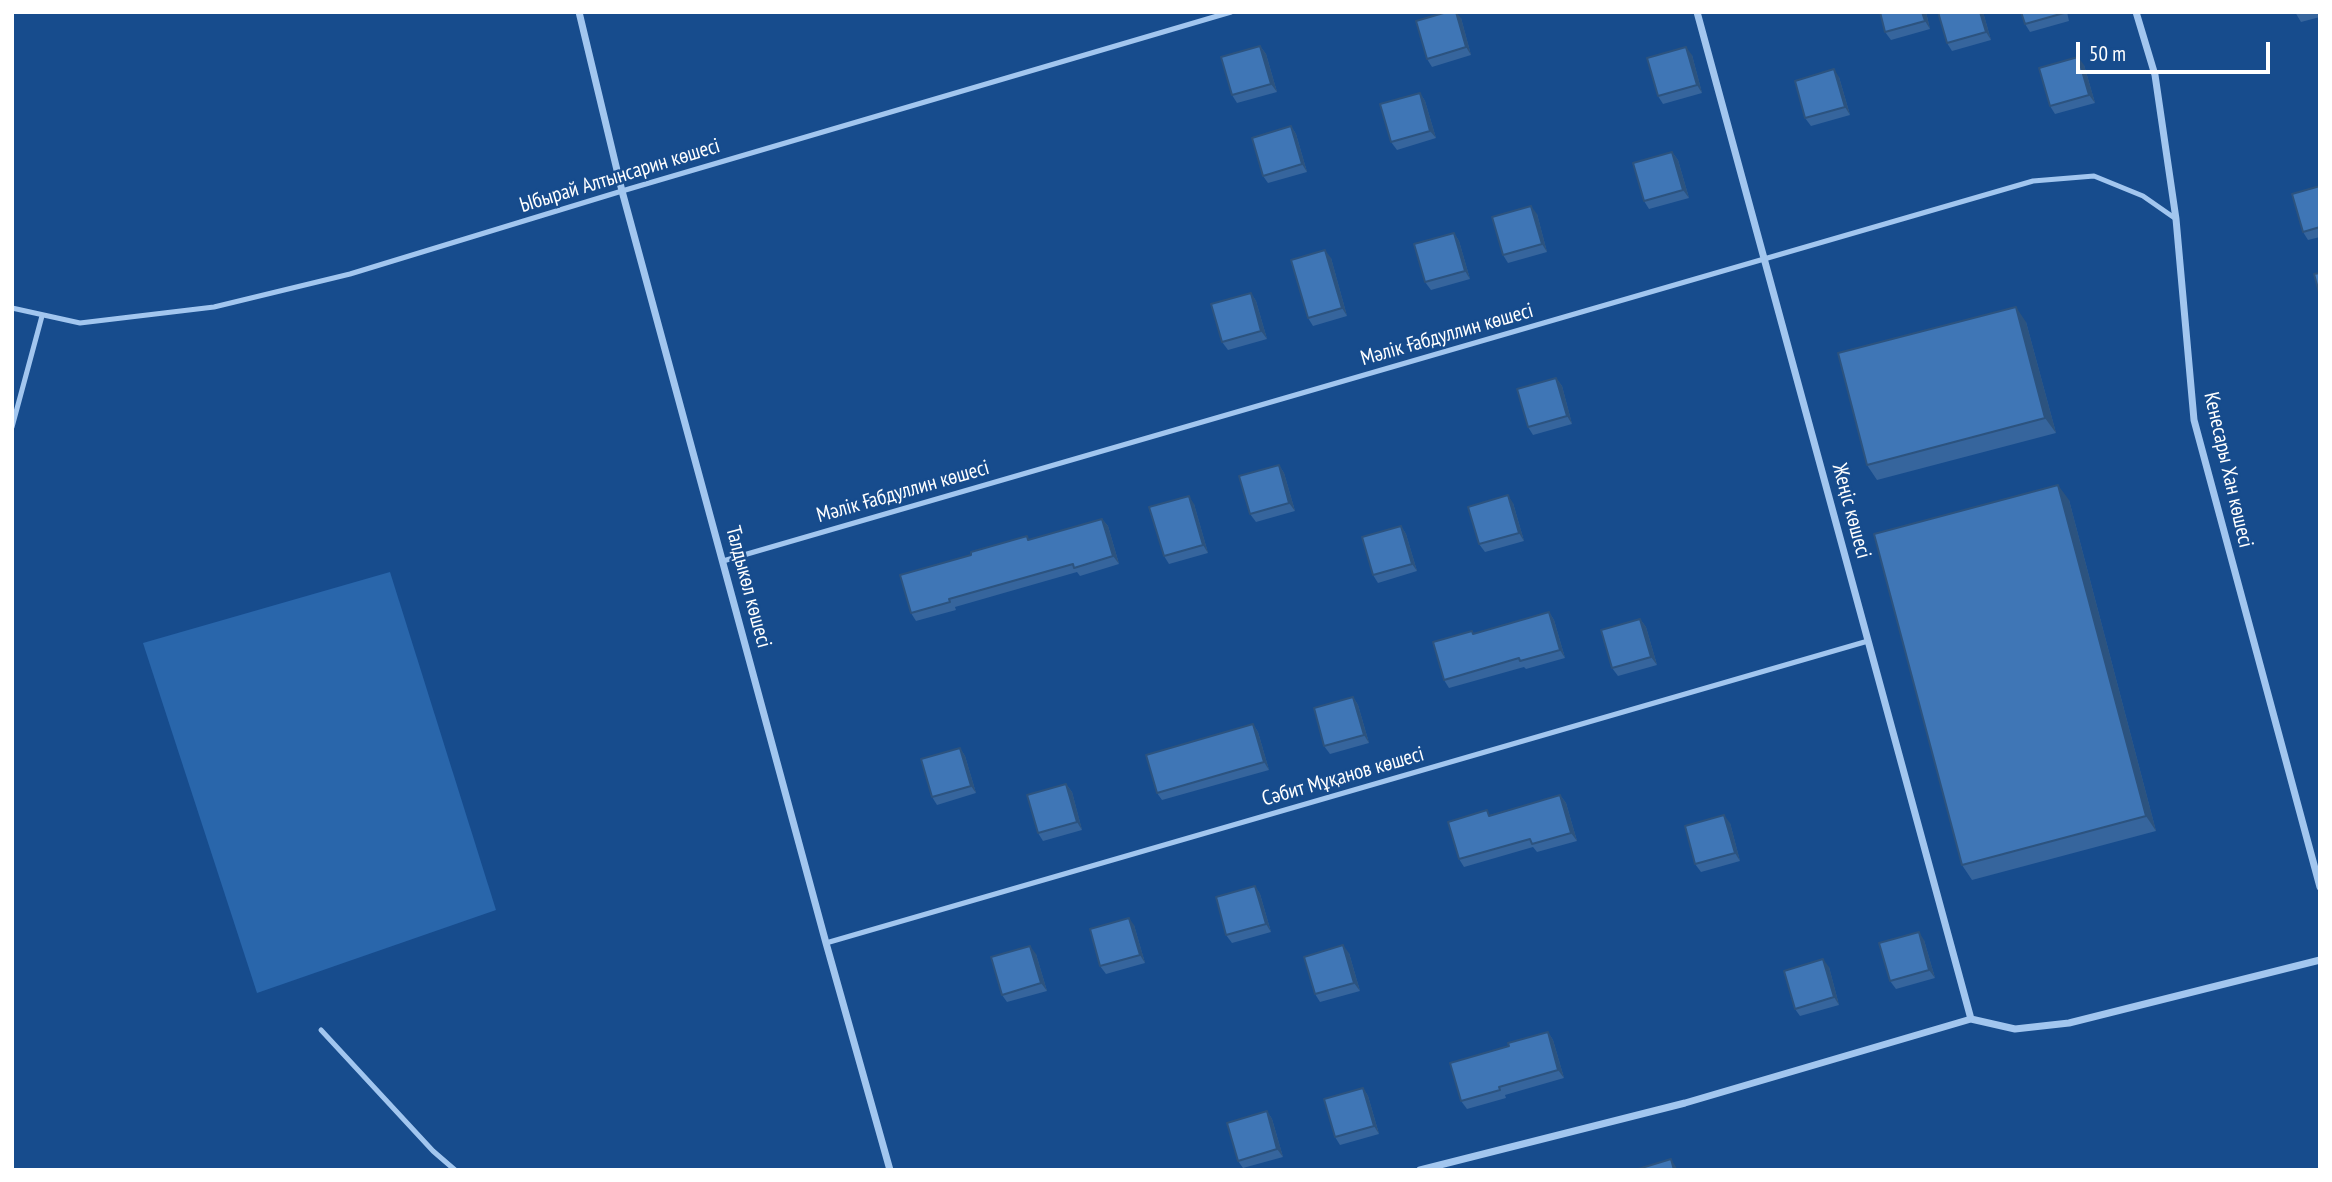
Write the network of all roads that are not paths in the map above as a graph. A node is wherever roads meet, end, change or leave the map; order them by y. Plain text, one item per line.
1 (579, 12) edge
2 (1231, 12) edge
3 (1697, 12) edge
4 (2136, 12) edge
5 (622, 191) junction
6 (2176, 219) junction
7 (1764, 260) junction
8 (12, 307) edge
9 (42, 316) junction
10 (12, 427) edge
11 (723, 561) junction
12 (1868, 641) junction
13 (2320, 887) edge
14 (826, 943) junction
15 (2320, 960) edge
16 (1971, 1019) junction
17 (321, 1030) dead end
18 (455, 1170) edge
19 (891, 1170) edge
20 (1420, 1170) edge

1 - 5 street, Талдыкөл көшесі
2 - 5 lane, Ыбырай Алтынсарин көшесі
3 - 7 street, Жеңіс көшесі
4 - 6 street, Кенесары Хан көшесі
5 - 9 lane, Ыбырай Алтынсарин көшесі
5 - 11 street, Талдыкөл көшесі
6 - 7 lane, Мәлік Ғабдуллин көшесі
6 - 13 street, Кенесары Хан көшесі
7 - 11 lane, Мәлік Ғабдуллин көшесі
7 - 12 street, Жеңіс көшесі
8 - 9 lane, Ыбырай Алтынсарин көшесі
9 - 10 lane
11 - 14 street, Талдыкөл көшесі
12 - 14 lane, Сәбит Мұқанов көшесі
12 - 16 street, Жеңіс көшесі
14 - 19 street, Талдыкөл көшесі
15 - 16 street
16 - 20 street
17 - 18 lane

